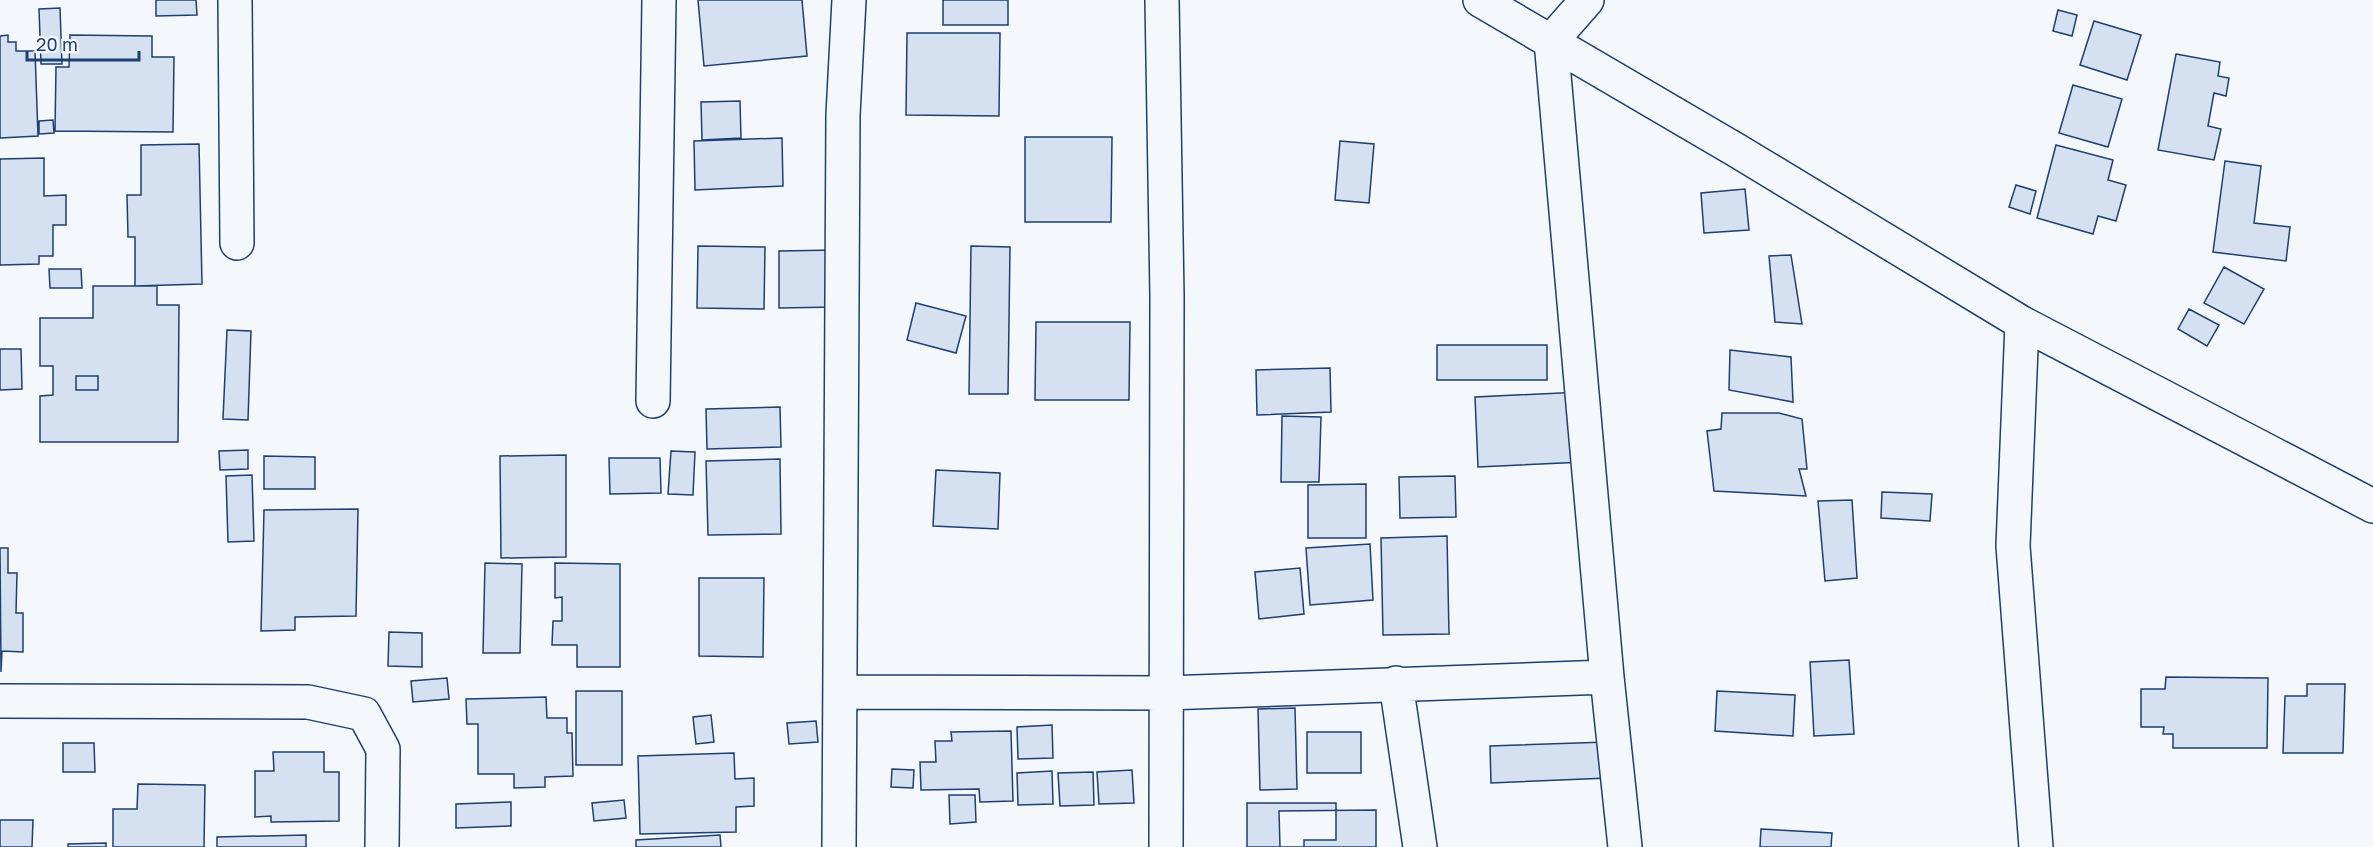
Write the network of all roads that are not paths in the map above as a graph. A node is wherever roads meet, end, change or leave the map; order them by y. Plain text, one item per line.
1 (236, 0) edge
2 (659, 0) edge
3 (849, 0) edge
4 (1162, 0) edge
5 (1480, 0) edge
6 (1587, 0) edge
7 (1551, 41) junction
8 (237, 243) dead end
9 (2022, 323) junction
10 (653, 402) dead end
11 (2373, 507) edge
12 (1607, 677) junction
13 (1396, 683) junction
14 (840, 692) junction
15 (1166, 693) junction
16 (0, 701) edge
17 (382, 847) edge
18 (839, 847) edge
19 (1166, 847) edge
20 (1420, 847) edge
21 (1625, 847) edge
22 (2036, 847) edge

1 - 8 street
2 - 10 street
3 - 14 street
4 - 15 street
5 - 7 street
6 - 7 street
7 - 9 street
7 - 12 street
9 - 11 street
9 - 22 street
12 - 13 street
12 - 21 street
13 - 15 street
13 - 20 street
14 - 15 street
14 - 18 street
15 - 19 street
16 - 17 street

